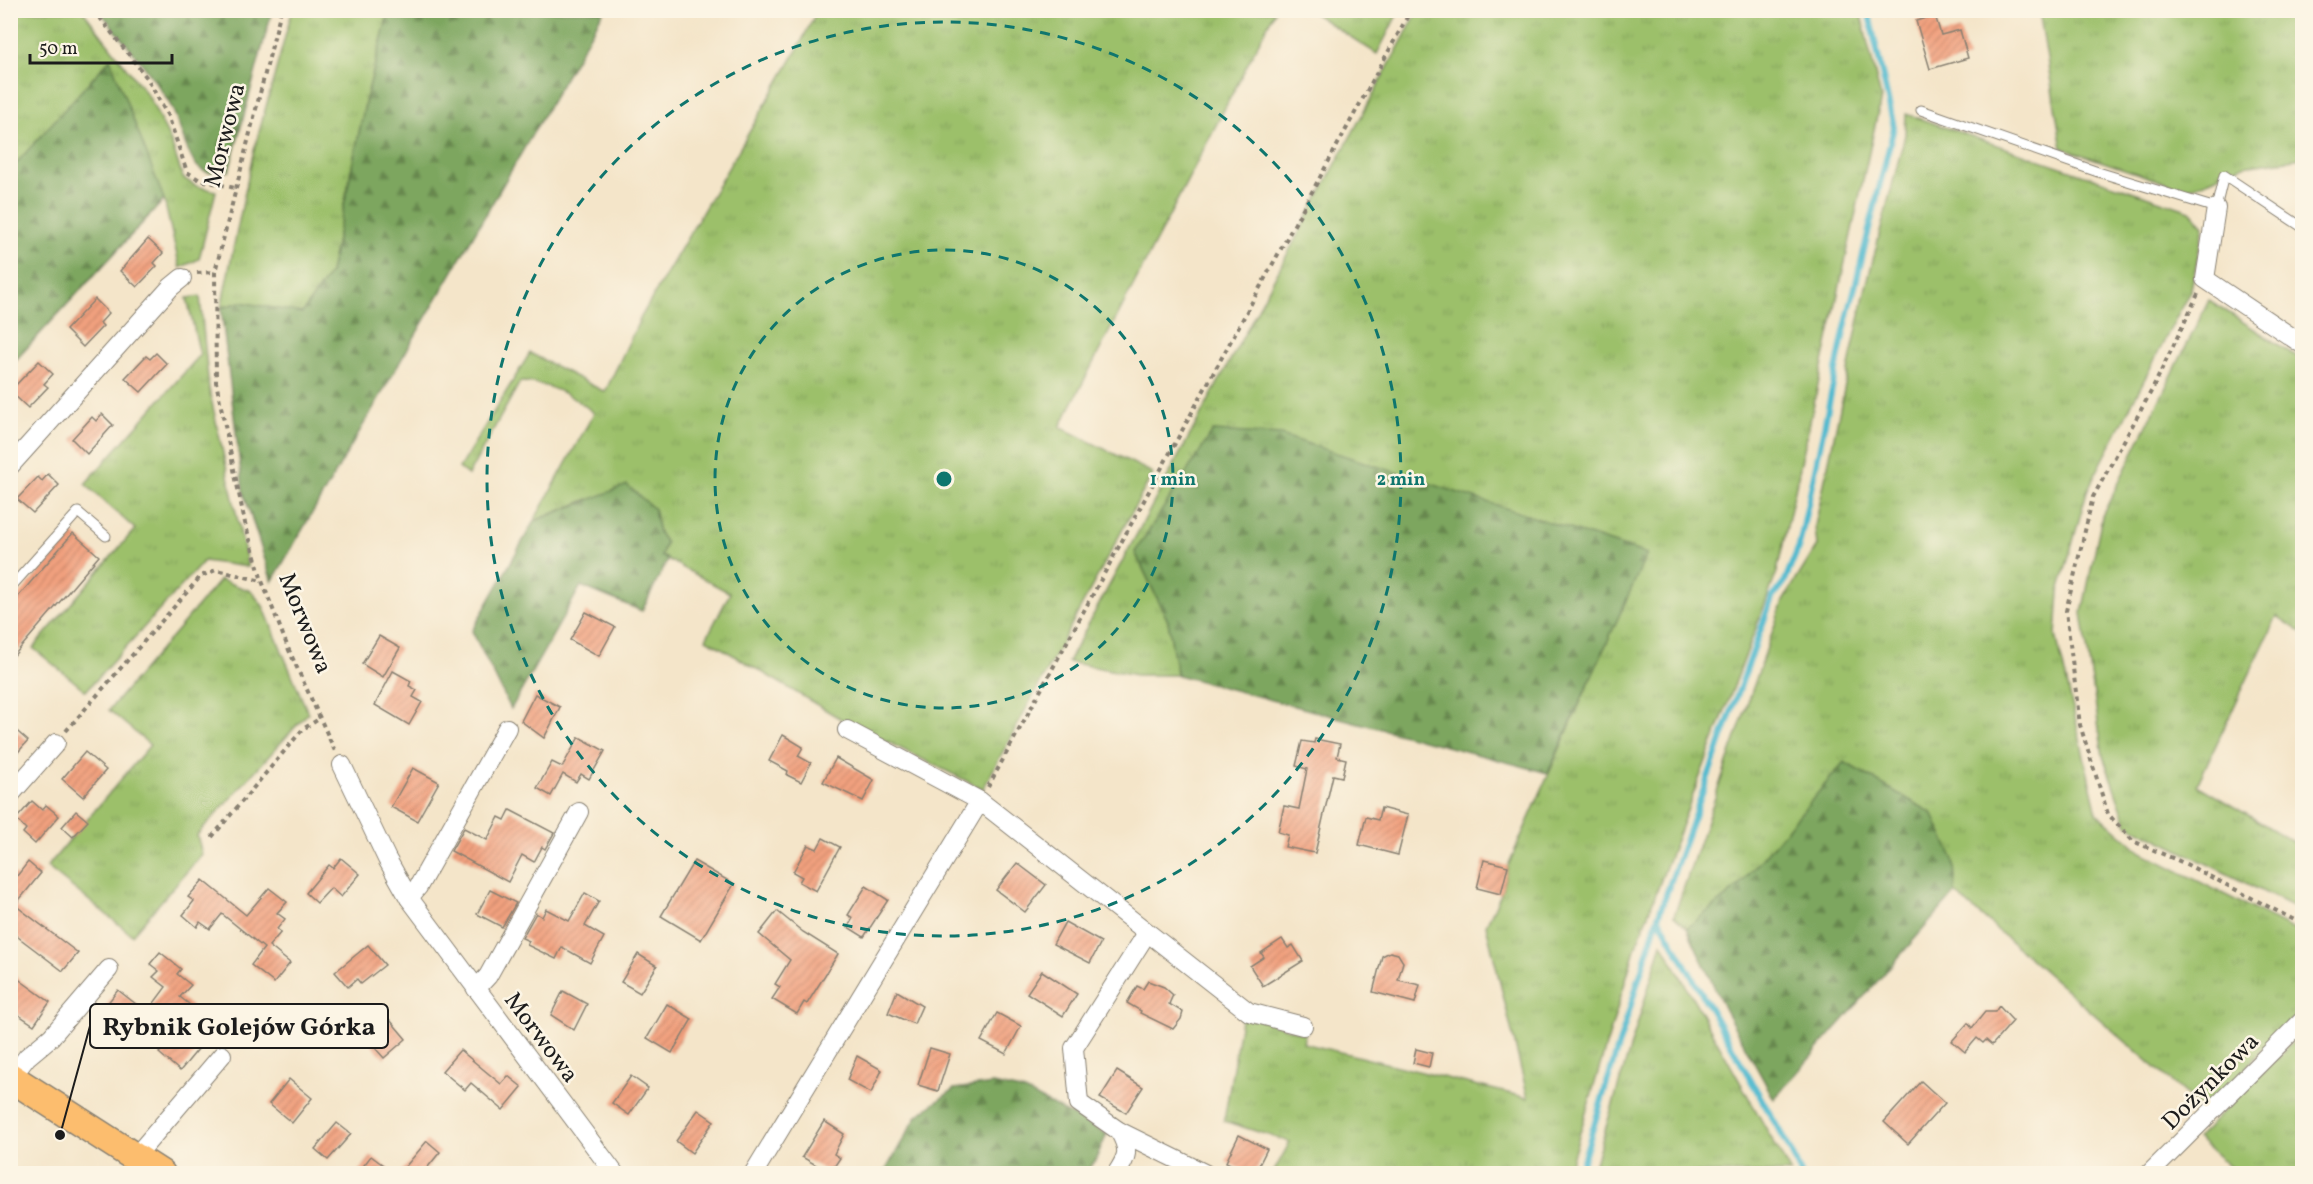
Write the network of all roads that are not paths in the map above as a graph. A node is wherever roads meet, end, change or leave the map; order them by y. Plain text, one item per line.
1 (1922, 110) dead end
2 (2216, 208) junction
3 (2302, 227) edge
4 (182, 278) dead end
5 (2302, 344) edge
6 (10, 466) edge
7 (106, 536) dead end
8 (10, 588) edge
9 (507, 728) dead end
10 (847, 730) dead end
11 (59, 739) road end
12 (342, 765) road end
13 (10, 795) edge
14 (980, 801) junction
15 (579, 812) dead end
16 (409, 898) junction
17 (1147, 933) junction
18 (109, 969) dead end
19 (476, 989) junction
20 (2302, 1021) edge
21 (1303, 1026) dead end
22 (222, 1055) dead end
23 (11, 1078) edge
24 (1119, 1131) junction
25 (135, 1157) junction
26 (161, 1173) edge
27 (615, 1173) edge
28 (753, 1173) edge
29 (1116, 1173) edge
30 (1206, 1173) edge
31 (2149, 1173) edge

1 - 2 lane
2 - 3 lane
2 - 5 street
4 - 6 street
7 - 8 lane
9 - 16 street
10 - 14 street
11 - 13 street
12 - 16 street, Morwowa
14 - 17 street
14 - 28 street
15 - 19 street
16 - 19 street, Morwowa
17 - 21 street
17 - 24 street
18 - 23 street
19 - 27 street, Morwowa
20 - 31 street, Dożynkowa
22 - 25 street
23 - 25 main road
24 - 29 street
24 - 30 street
25 - 26 main road

